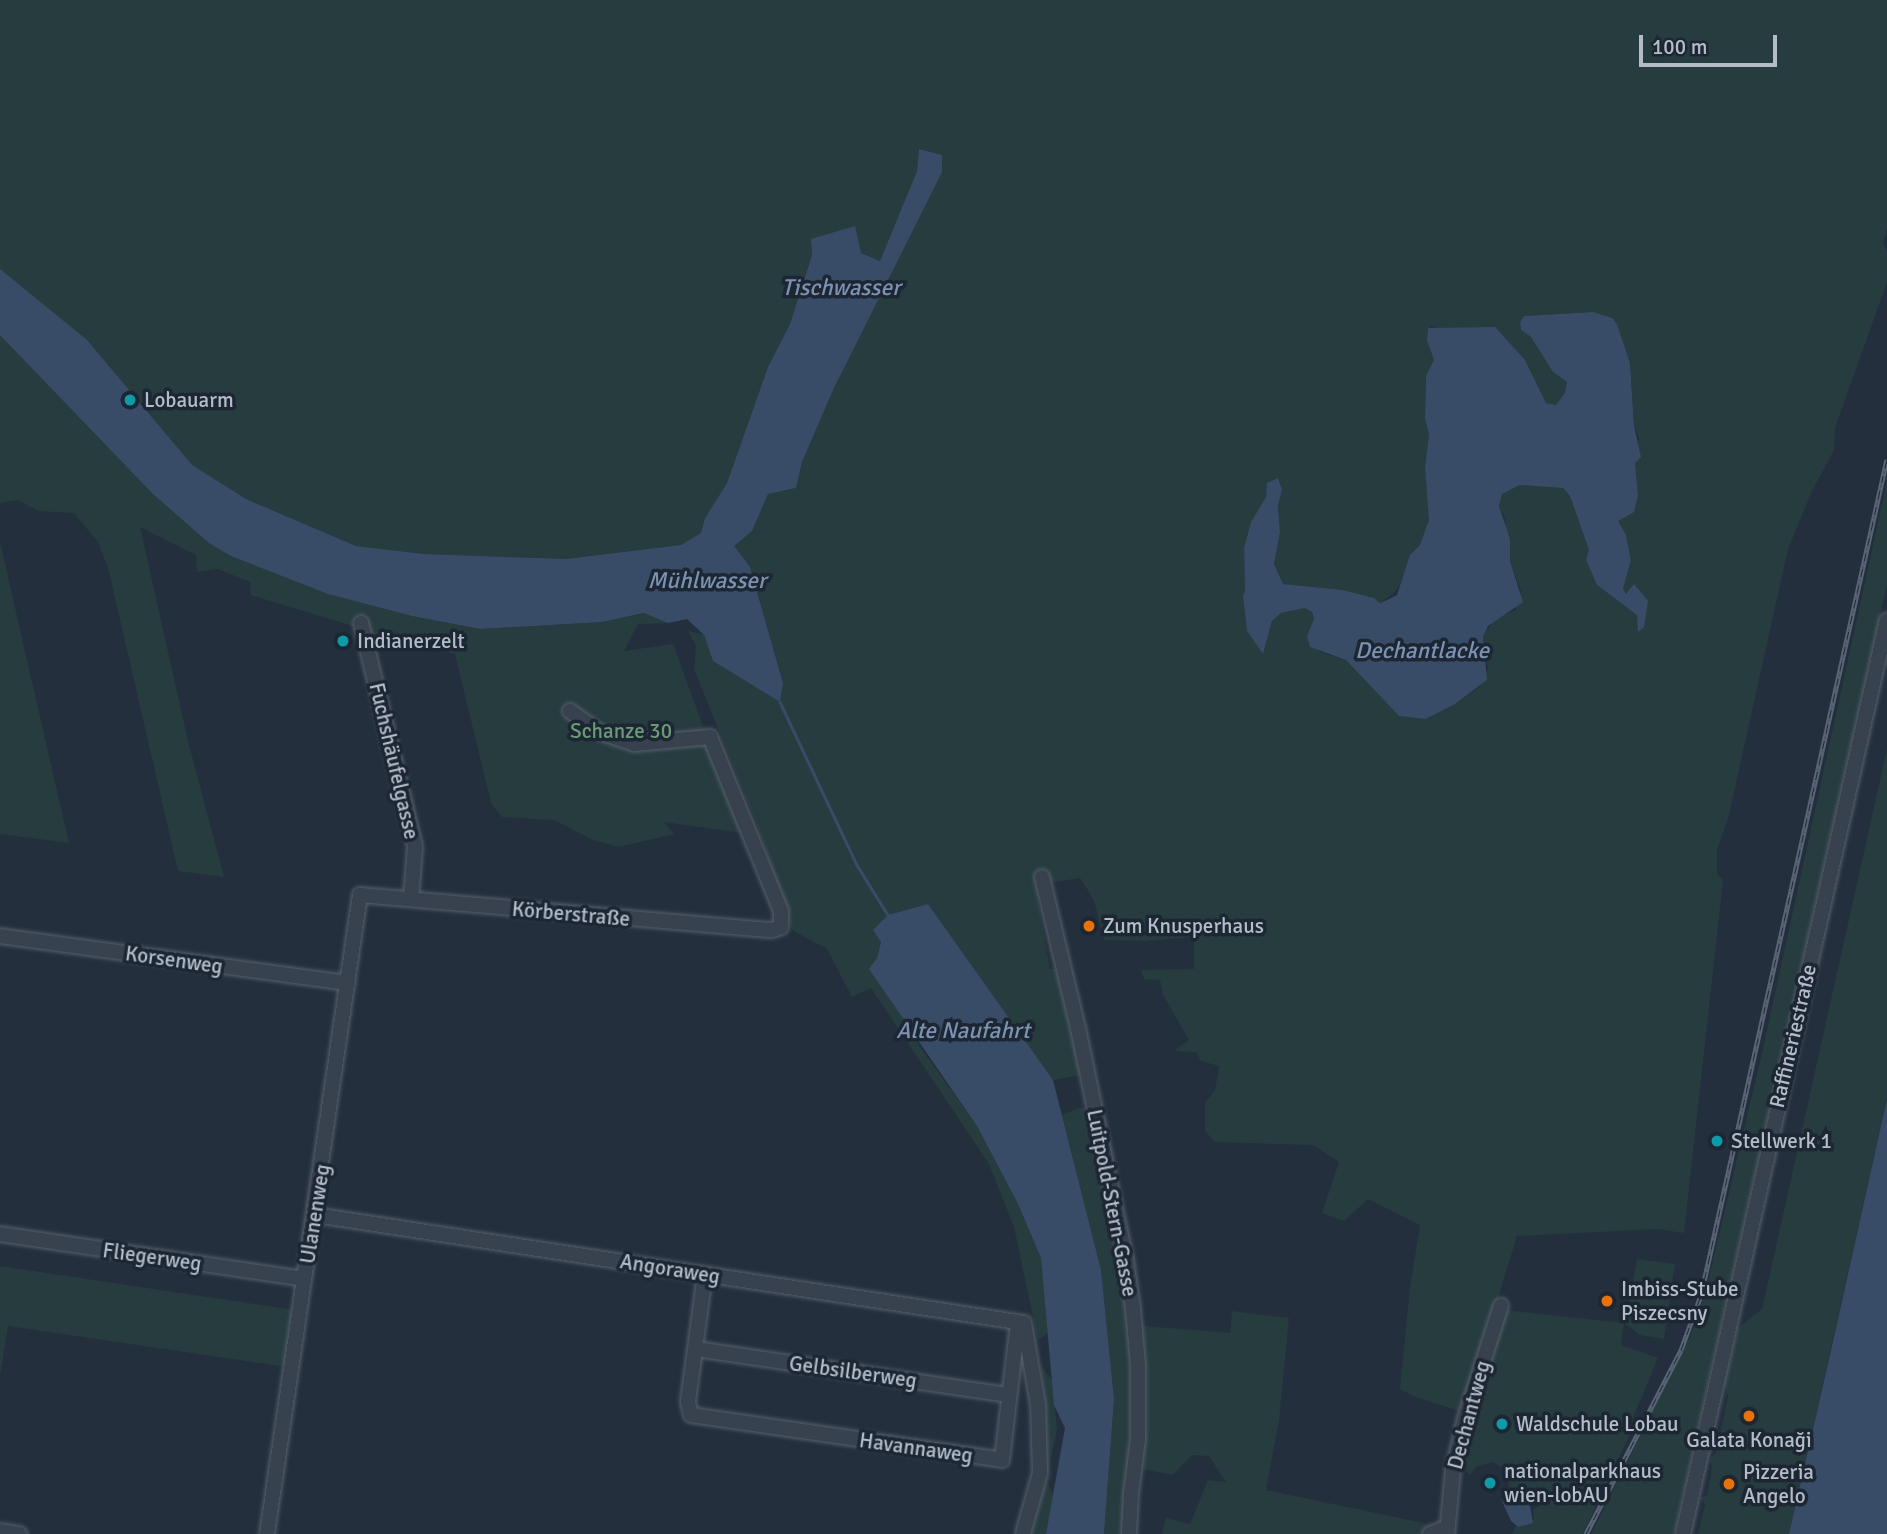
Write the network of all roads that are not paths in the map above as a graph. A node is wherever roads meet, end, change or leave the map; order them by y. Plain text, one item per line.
1 (1887, 620) edge
2 (361, 623) dead end
3 (570, 710) dead end
4 (1042, 877) dead end
5 (360, 894) joint
6 (411, 899) junction
7 (0, 936) edge
8 (348, 983) junction
9 (315, 1215) junction
10 (0, 1234) edge
11 (705, 1274) junction
12 (304, 1279) junction
13 (1501, 1306) dead end
14 (1021, 1322) junction
15 (696, 1349) junction
16 (1009, 1395) junction
17 (0, 1531) edge
18 (1448, 1531) edge
19 (20, 1534) edge
20 (267, 1534) edge
21 (1023, 1534) edge
22 (1129, 1534) edge
23 (1430, 1534) edge
24 (1683, 1534) edge

1 - 24 street, Raffineriestraße
2 - 6 street, Fuchshäufelgasse
3 - 6 street, Körberstraße
4 - 22 street, Luitpold-Stern-Gasse
5 - 6 street, Körberstraße
5 - 8 street, Ulanenweg
7 - 8 street, Korsenweg
8 - 9 street, Ulanenweg
9 - 11 street, Angoraweg
9 - 12 street, Ulanenweg
10 - 12 street, Fliegerweg
11 - 14 street, Angoraweg
11 - 15 street
12 - 20 street, Ulanenweg
13 - 18 street, Dechantweg
14 - 16 street, Havannaweg
14 - 21 street
15 - 16 street, Gelbsilberweg
15 - 16 street, Havannaweg
17 - 19 street
18 - 23 street, Dechantweg

